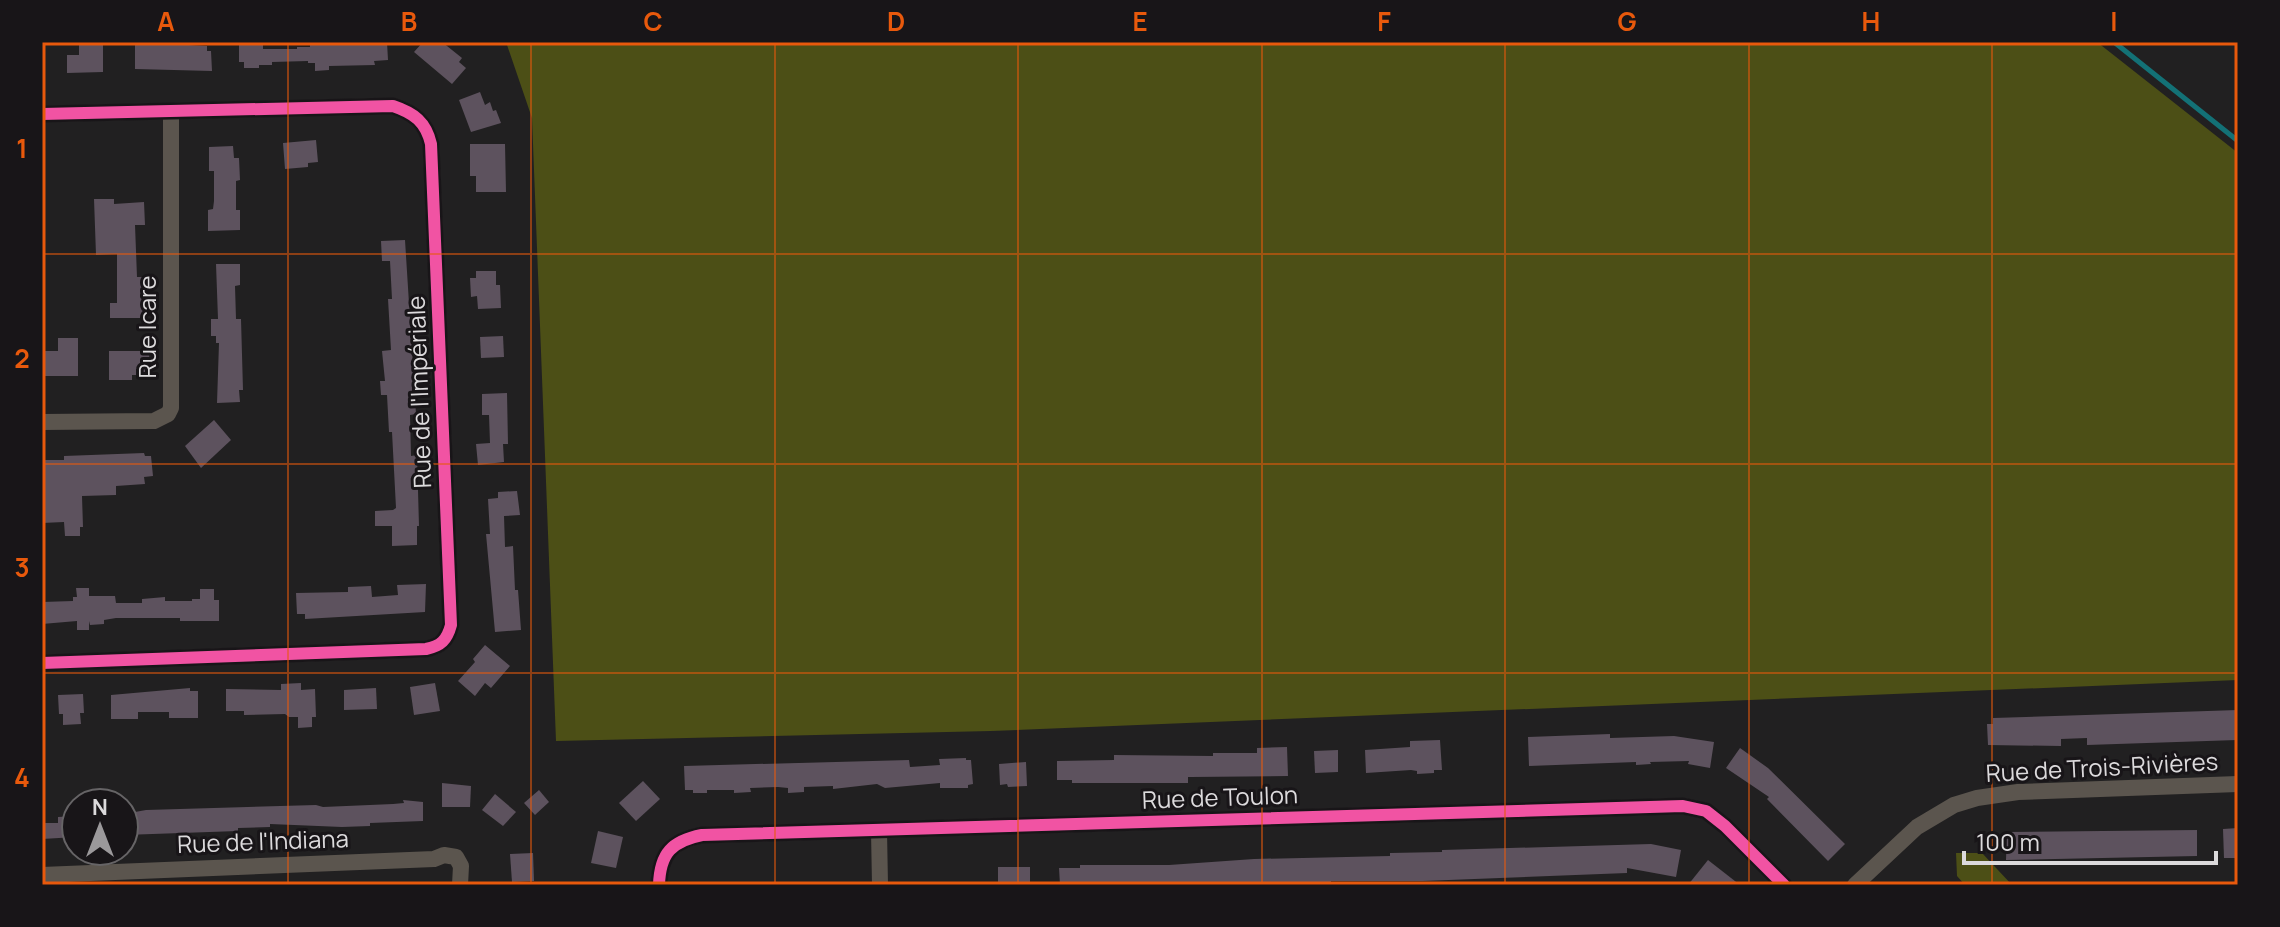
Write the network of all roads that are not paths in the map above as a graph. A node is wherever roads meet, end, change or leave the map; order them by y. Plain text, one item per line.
1 (171, 111) junction
2 (42, 114) edge
3 (42, 422) edge
4 (42, 663) edge
5 (2238, 784) edge
6 (879, 831) junction
7 (42, 875) edge
8 (460, 885) edge
9 (659, 885) edge
10 (880, 885) edge
11 (1784, 885) edge
12 (1855, 885) edge

1 - 2 street, Rue de l'Impériale
1 - 3 street, Rue Icare
1 - 4 street, Rue de l'Impériale
5 - 12 street, Rue de Trois-Rivières
6 - 9 street, Rue de Toulon
6 - 10 street
6 - 11 street, Rue de Toulon
7 - 8 street, Rue de l'Indiana

